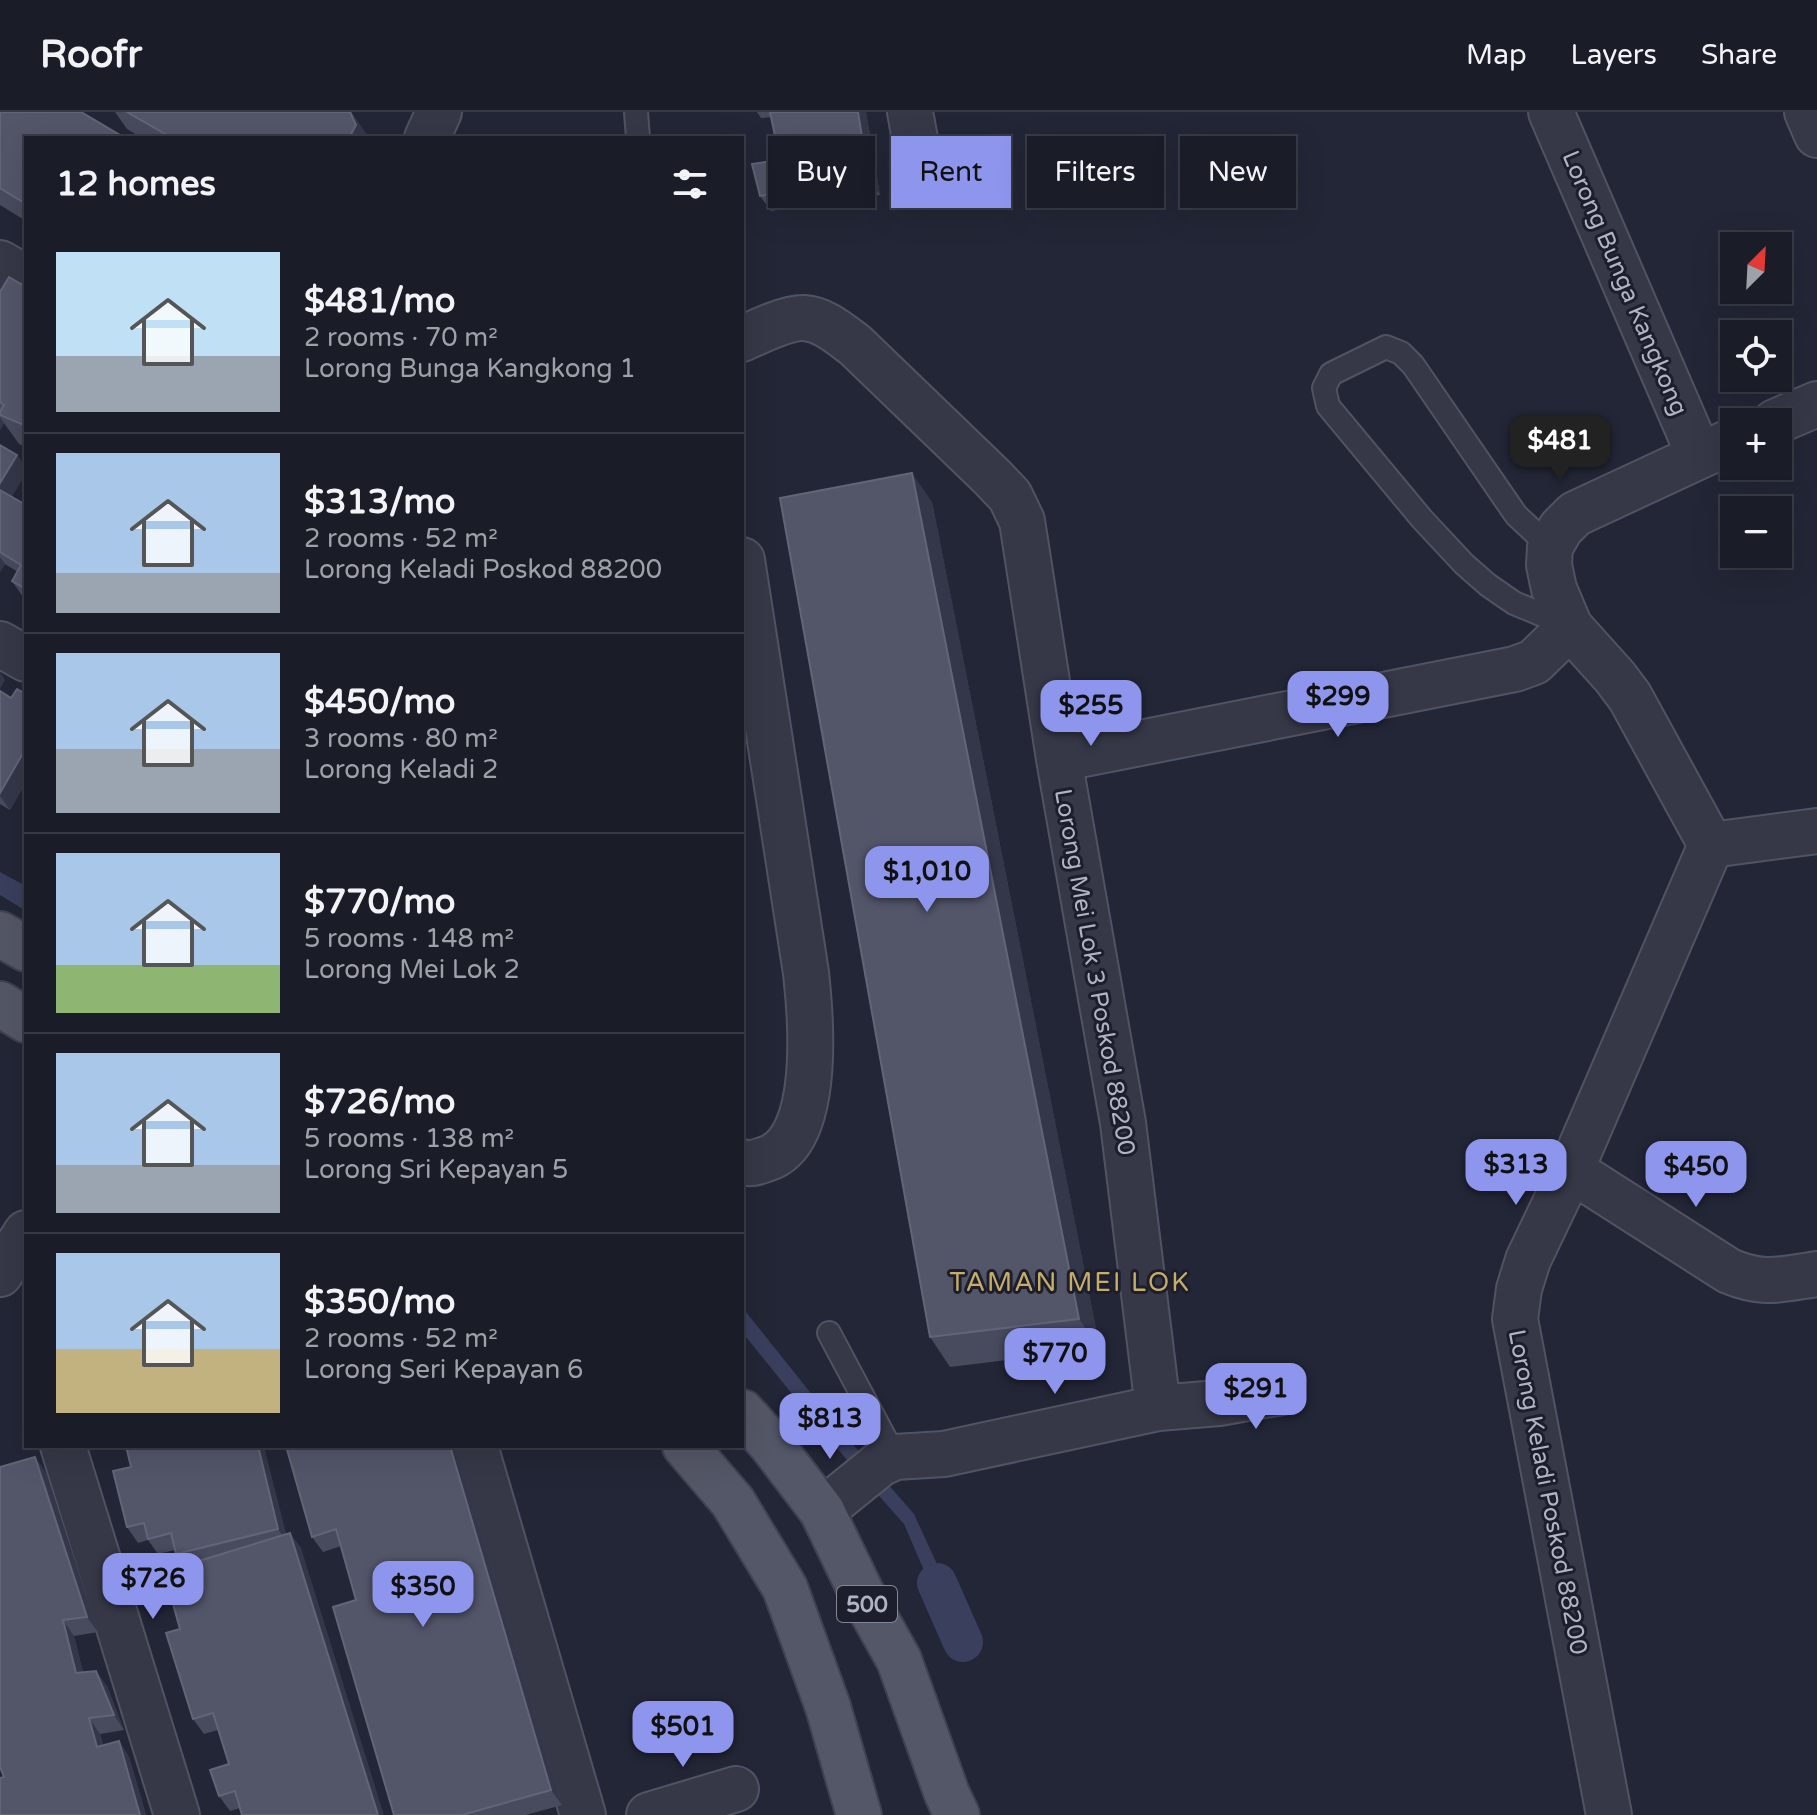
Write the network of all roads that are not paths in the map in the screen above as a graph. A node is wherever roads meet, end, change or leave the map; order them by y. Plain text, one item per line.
1 (636, 112) edge
2 (1551, 112) edge
3 (1807, 112) edge
4 (1817, 135) edge
5 (638, 136) edge
6 (0, 263) edge
7 (24, 277) edge
8 (744, 338) edge
9 (1817, 404) edge
10 (1792, 415) edge
11 (1716, 447) edge
12 (1550, 547) junction
13 (744, 573) edge
14 (1570, 627) junction
15 (0, 644) edge
16 (24, 658) edge
17 (1059, 759) junction
18 (1817, 831) edge
19 (1711, 845) junction
20 (0, 934) edge
21 (24, 948) edge
22 (0, 1004) edge
23 (24, 1019) edge
24 (744, 1163) edge
25 (1571, 1170) junction
26 (24, 1236) edge
27 (0, 1274) edge
28 (1817, 1274) edge
29 (829, 1333) dead end
30 (1282, 1392) dead end
31 (1158, 1408) junction
32 (744, 1414) edge
33 (64, 1448) edge
34 (476, 1448) edge
35 (687, 1448) edge
36 (887, 1460) junction
37 (822, 1511) junction
38 (736, 1789) dead end
39 (177, 1815) edge
40 (583, 1815) edge
41 (649, 1815) edge
42 (859, 1815) edge
43 (957, 1815) edge
44 (1609, 1815) edge

1 - 5 lane
2 - 11 street, Lorong Bunga Kangkong
3 - 4 street
6 - 7 street
8 - 17 street, Lorong Mei Lok 3 Poskod 88200
9 - 10 street
11 - 12 street
12 - 14 street
12 - 14 lane
13 - 24 street
14 - 17 street
14 - 19 street
15 - 16 street
17 - 31 street, Lorong Mei Lok 3 Poskod 88200
18 - 19 street
19 - 25 street, Lorong Keladi Poskod 88200
20 - 21 main road
22 - 23 main road
25 - 28 street
25 - 44 street, Lorong Keladi Poskod 88200
26 - 27 street
29 - 36 lane
30 - 31 street
31 - 36 street
32 - 37 main road, 500
33 - 39 street
34 - 40 street
35 - 42 main road
36 - 37 street
37 - 43 main road, 500
38 - 41 street

